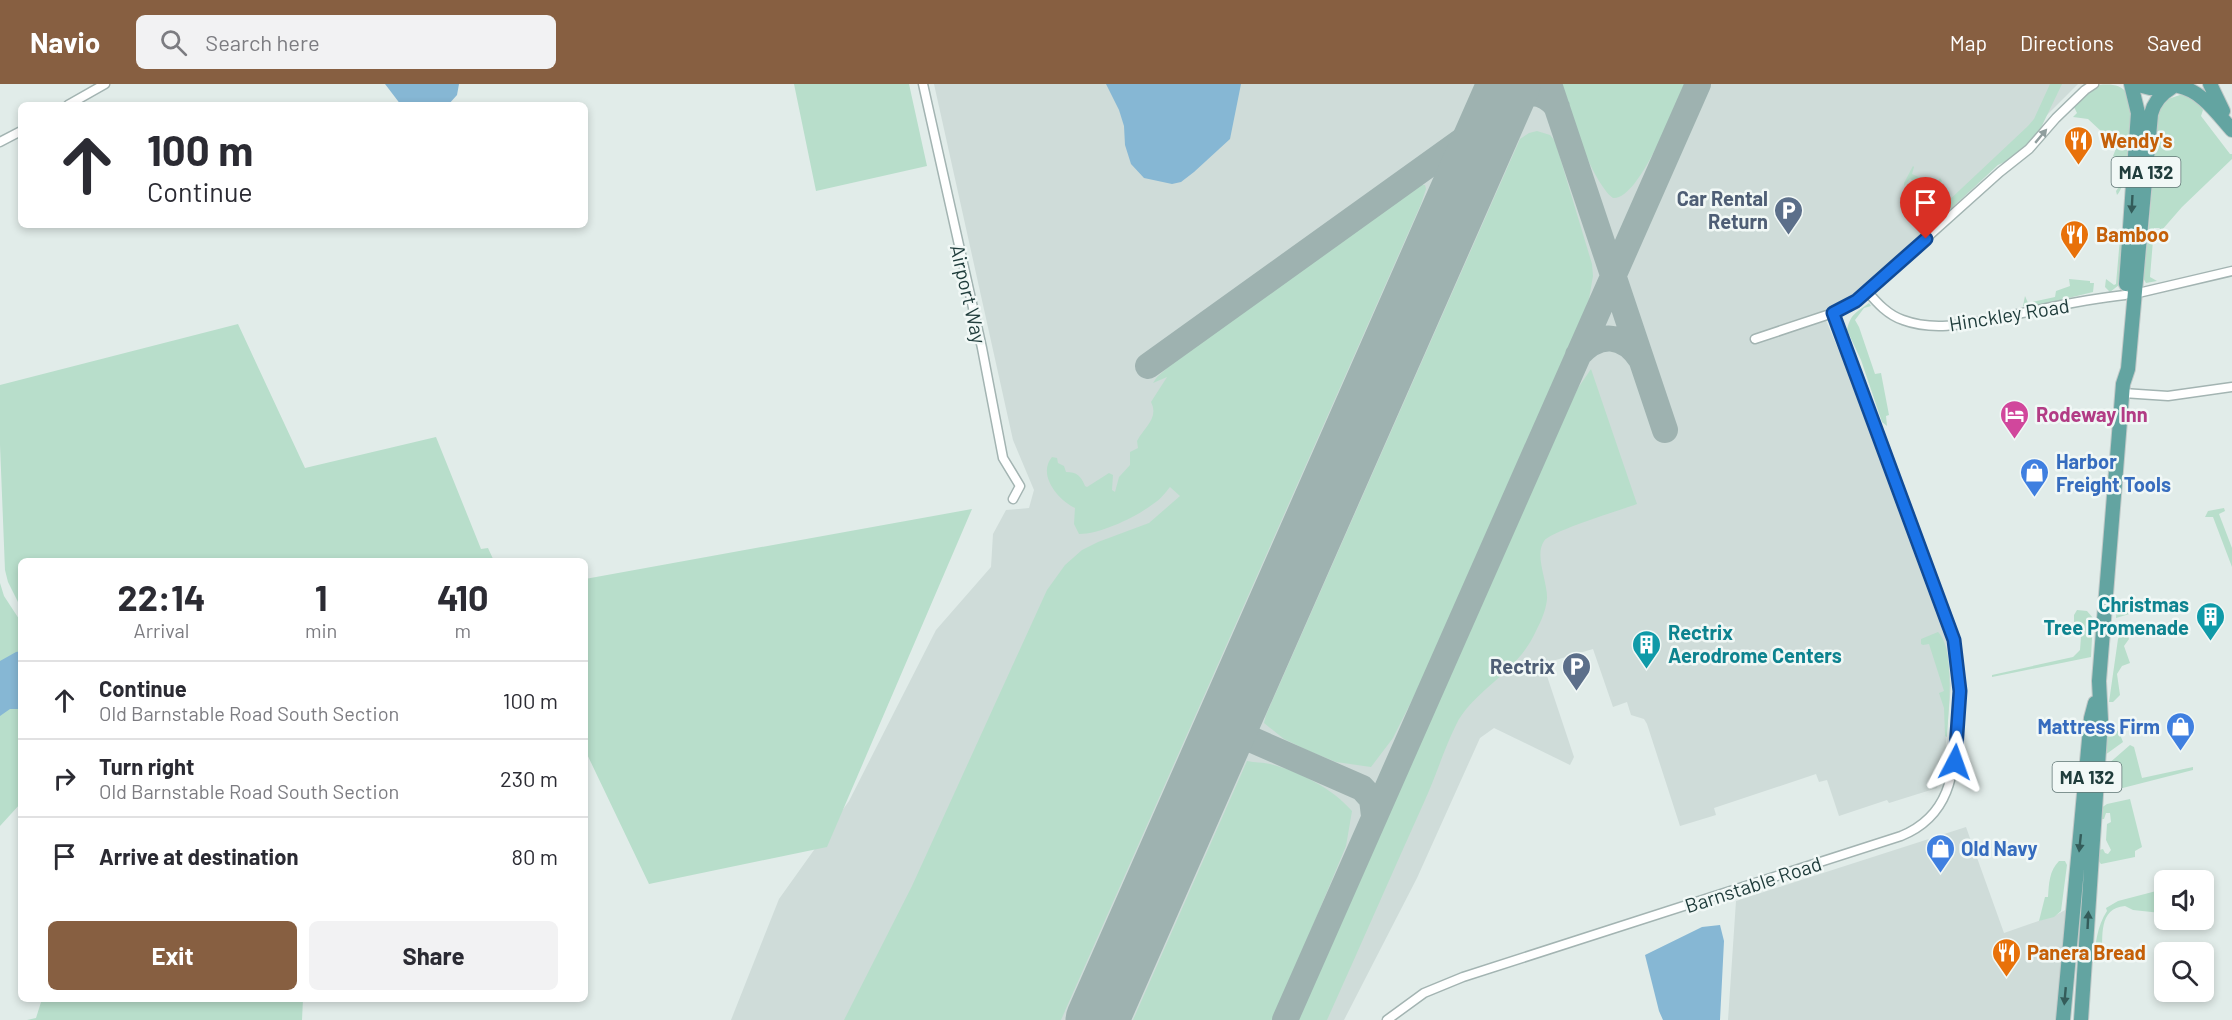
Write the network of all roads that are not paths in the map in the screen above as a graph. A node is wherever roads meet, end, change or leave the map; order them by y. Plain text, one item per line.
1 (105, 84) edge
2 (923, 84) edge
3 (2094, 84) edge
4 (2133, 84) edge
5 (2210, 84) edge
6 (2177, 86) edge
7 (73, 102) edge
8 (2232, 128) edge
9 (18, 133) edge
10 (0, 142) edge
11 (2232, 271) edge
12 (1867, 291) junction
13 (2129, 294) junction
14 (1833, 313) junction
15 (1755, 339) dead end
16 (2232, 387) edge
17 (2123, 388) junction
18 (1013, 499) dead end
19 (2099, 681) junction
20 (1387, 1020) edge
21 (2063, 1020) edge
22 (2082, 1020) edge

1 - 7 street
2 - 18 street, Airport Way
12 -> 3 street
4 - 6 main road
4 -> 13 main road, MA 132
5 - 8 main road
6 - 8 main road
6 - 13 main road, MA 132
9 - 10 street
11 - 13 street, Hinckley Road
12 - 13 street, Hinckley Road
12 - 14 street
13 - 17 main road, MA 132
14 - 15 street
14 - 20 street, Barnstable Road
16 - 17 street
17 - 19 main road, MA 132
19 -> 21 main road, MA 132
22 -> 19 main road, MA 132

